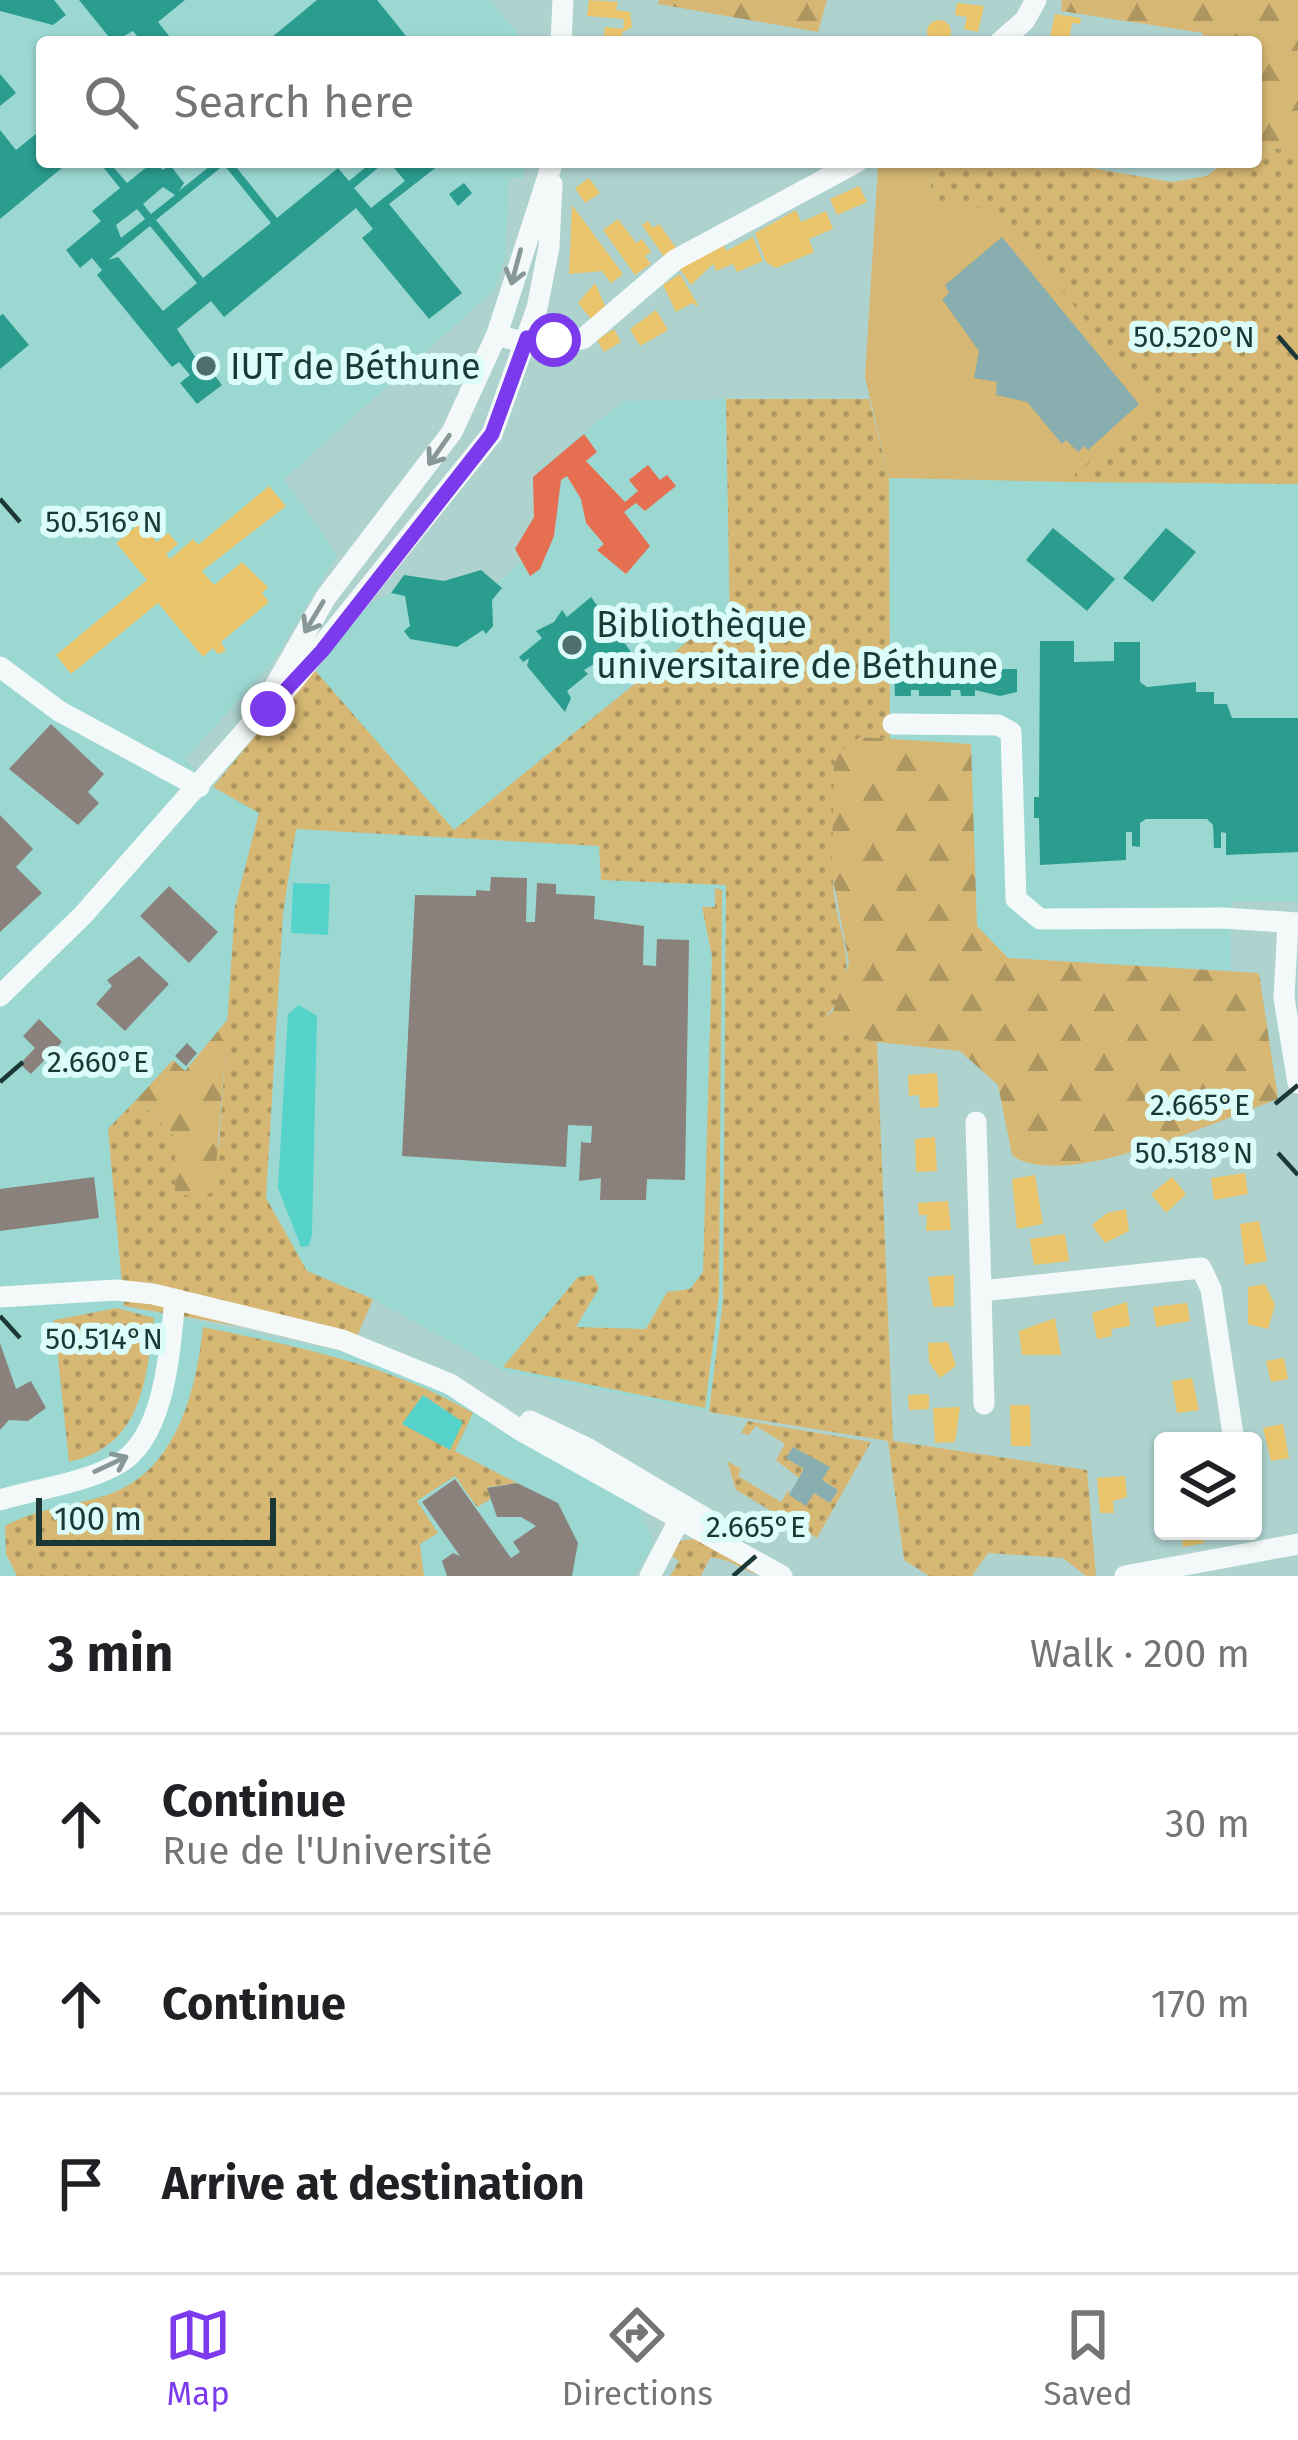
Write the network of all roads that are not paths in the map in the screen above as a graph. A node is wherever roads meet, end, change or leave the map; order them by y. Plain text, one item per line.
1 (563, 0) edge
2 (1036, 0) edge
3 (561, 36) edge
4 (1007, 36) edge
5 (550, 168) edge
6 (552, 168) edge
7 (846, 168) edge
8 (497, 334) junction
9 (527, 338) junction
10 (508, 386) junction
11 (479, 416) dead end
12 (0, 668) edge
13 (256, 718) junction
14 (892, 724) dead end
15 (199, 787) junction
16 (1293, 923) edge
17 (0, 996) edge
18 (1298, 1083) edge
19 (976, 1122) dead end
20 (982, 1291) junction
21 (0, 1297) edge
22 (175, 1299) junction
23 (983, 1404) dead end
24 (1233, 1432) edge
25 (0, 1500) edge
26 (683, 1514) junction
27 (1249, 1542) edge
28 (1298, 1544) edge
29 (650, 1576) edge
30 (782, 1576) edge
31 (801, 1576) edge
32 (1125, 1576) edge

1 - 3 street
2 - 4 street
5 -> 8 street
6 - 9 street
7 - 9 street
8 - 9 street
8 -> 13 street
9 - 10 street
10 - 11 street
10 - 13 street
12 - 15 street
13 - 15 street
14 - 16 street
15 - 17 street
16 - 18 street
19 - 20 street
20 - 23 street
20 - 24 street
21 - 22 street
25 -> 22 street
22 - 26 street
26 - 29 street
26 - 30 street
26 - 31 street
27 - 28 street
27 - 32 street

